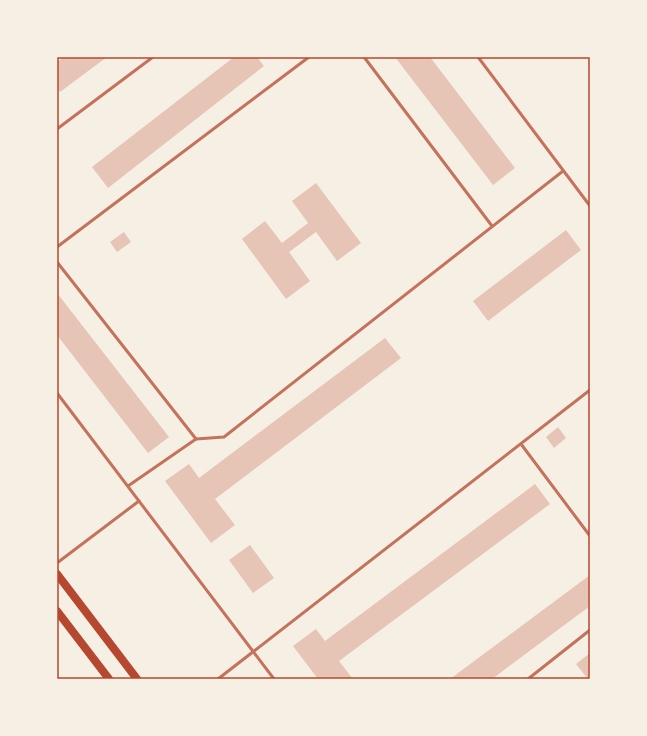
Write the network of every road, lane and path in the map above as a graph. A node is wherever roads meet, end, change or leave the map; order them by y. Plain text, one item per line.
1 (154, 57) edge
2 (309, 57) edge
3 (364, 57) edge
4 (478, 57) edge
5 (57, 129) edge
6 (563, 171) junction
7 (590, 206) edge
8 (492, 226) junction
9 (57, 247) edge
10 (57, 262) edge
11 (590, 390) edge
12 (57, 393) edge
13 (196, 439) junction
14 (521, 444) junction
15 (128, 486) junction
16 (138, 501) junction
17 (590, 536) edge
18 (57, 563) edge
19 (57, 574) edge
20 (57, 611) edge
21 (590, 630) edge
22 (253, 652) junction
23 (109, 679) edge
24 (137, 679) edge
25 (218, 679) edge
26 (274, 679) edge
27 (528, 679) edge

1 - 5 lane
2 - 9 lane
3 - 8 lane
4 - 6 lane
6 - 7 lane
6 - 8 lane
8 - 13 lane
10 - 13 lane
11 - 14 lane
12 - 15 lane
13 - 15 lane
14 - 17 lane
14 - 22 lane
15 - 16 lane
16 - 18 lane
16 - 22 lane
19 - 24 main road
20 - 23 main road
21 - 27 lane
22 - 25 lane
22 - 26 lane

